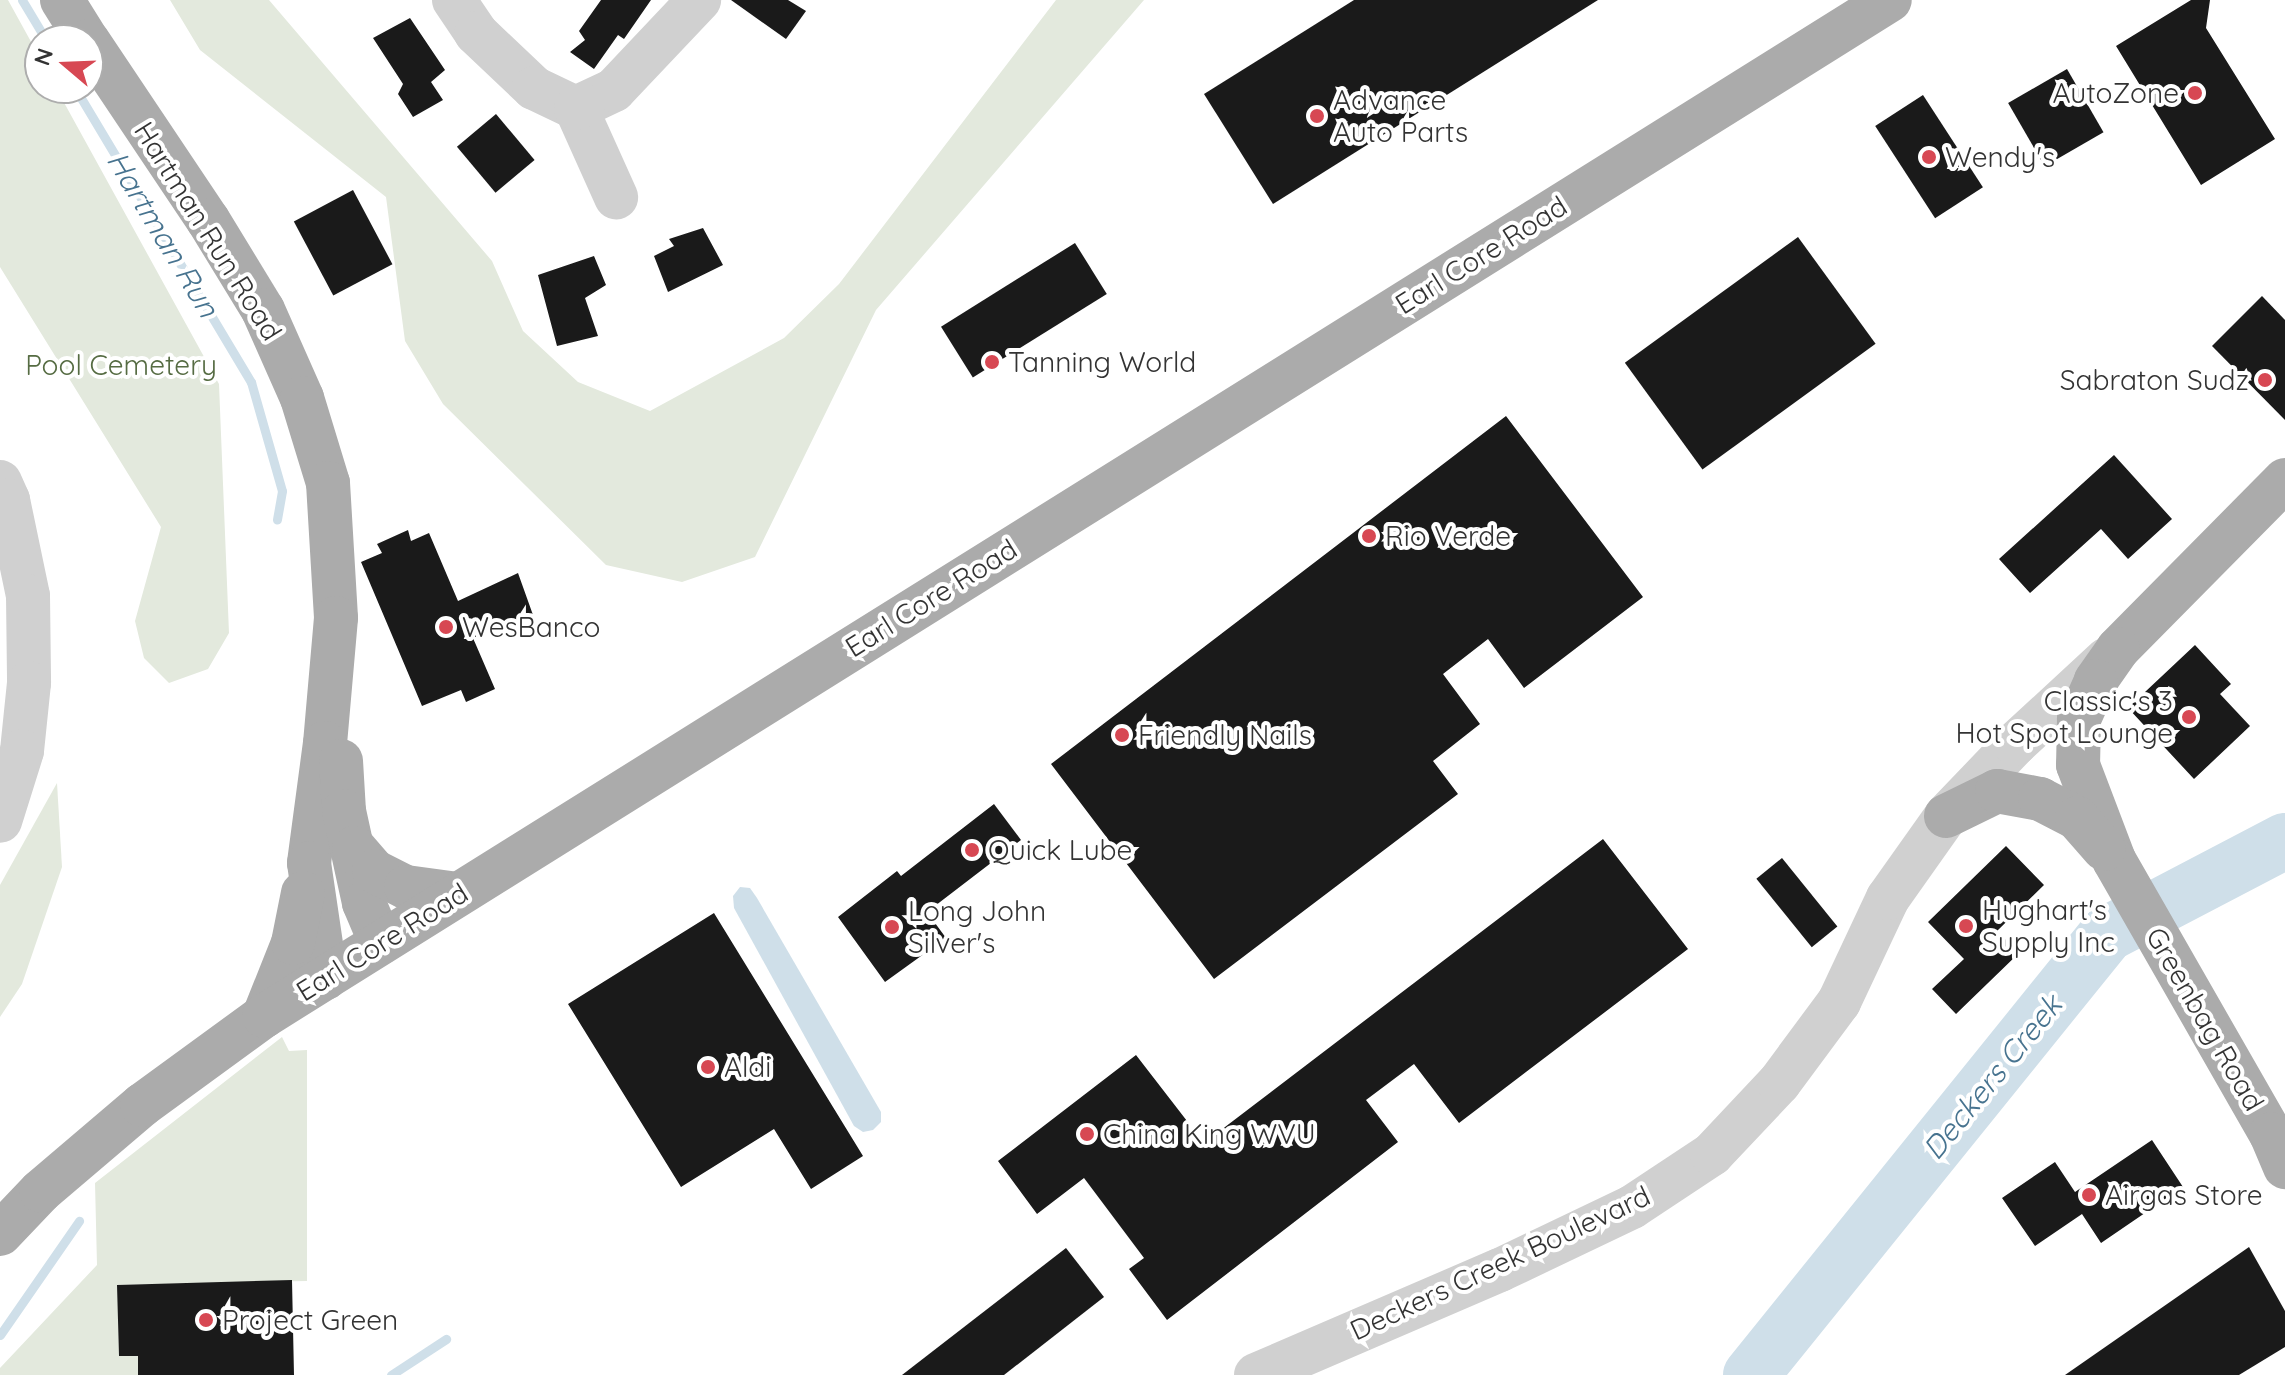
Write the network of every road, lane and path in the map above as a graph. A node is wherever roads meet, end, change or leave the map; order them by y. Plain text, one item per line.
1 (62, 0) edge
2 (454, 0) edge
3 (699, 0) edge
4 (1872, 5) edge
5 (78, 24) edge
6 (104, 64) edge
7 (576, 108) junction
8 (616, 197) dead end
9 (2285, 480) edge
10 (0, 482) edge
11 (2118, 649) junction
12 (332, 667) junction
13 (1946, 816) junction
14 (0, 821) edge
15 (354, 848) junction
16 (309, 863) junction
17 (2118, 867) junction
18 (458, 894) junction
19 (381, 943) junction
20 (326, 978) junction
21 (264, 1016) junction
22 (2285, 1167) edge
23 (0, 1234) edge
24 (1256, 1375) edge

1 - 5 main road, Hartman Run Road
2 - 7 street
3 - 7 street
4 - 18 main road, Earl Core Road
6 - 12 main road, Hartman Run Road
7 - 8 street
9 - 11 main road, Greenbag Road
10 - 14 street
11 - 13 street, Deckers Creek Boulevard
11 - 17 main road, Greenbag Road
12 - 15 main road, Hartman Run Road
12 - 16 main road, Hartman Run Road
13 - 17 main road
13 - 24 street, Deckers Creek Boulevard
15 - 18 main road
15 - 19 main road, Hartman Run Road
16 - 20 main road, Hartman Run Road
16 - 21 main road
17 - 22 main road, Greenbag Road
18 - 19 main road, Earl Core Road
19 - 20 main road, Earl Core Road
20 - 21 main road, Earl Core Road
21 - 23 main road, Earl Core Road

